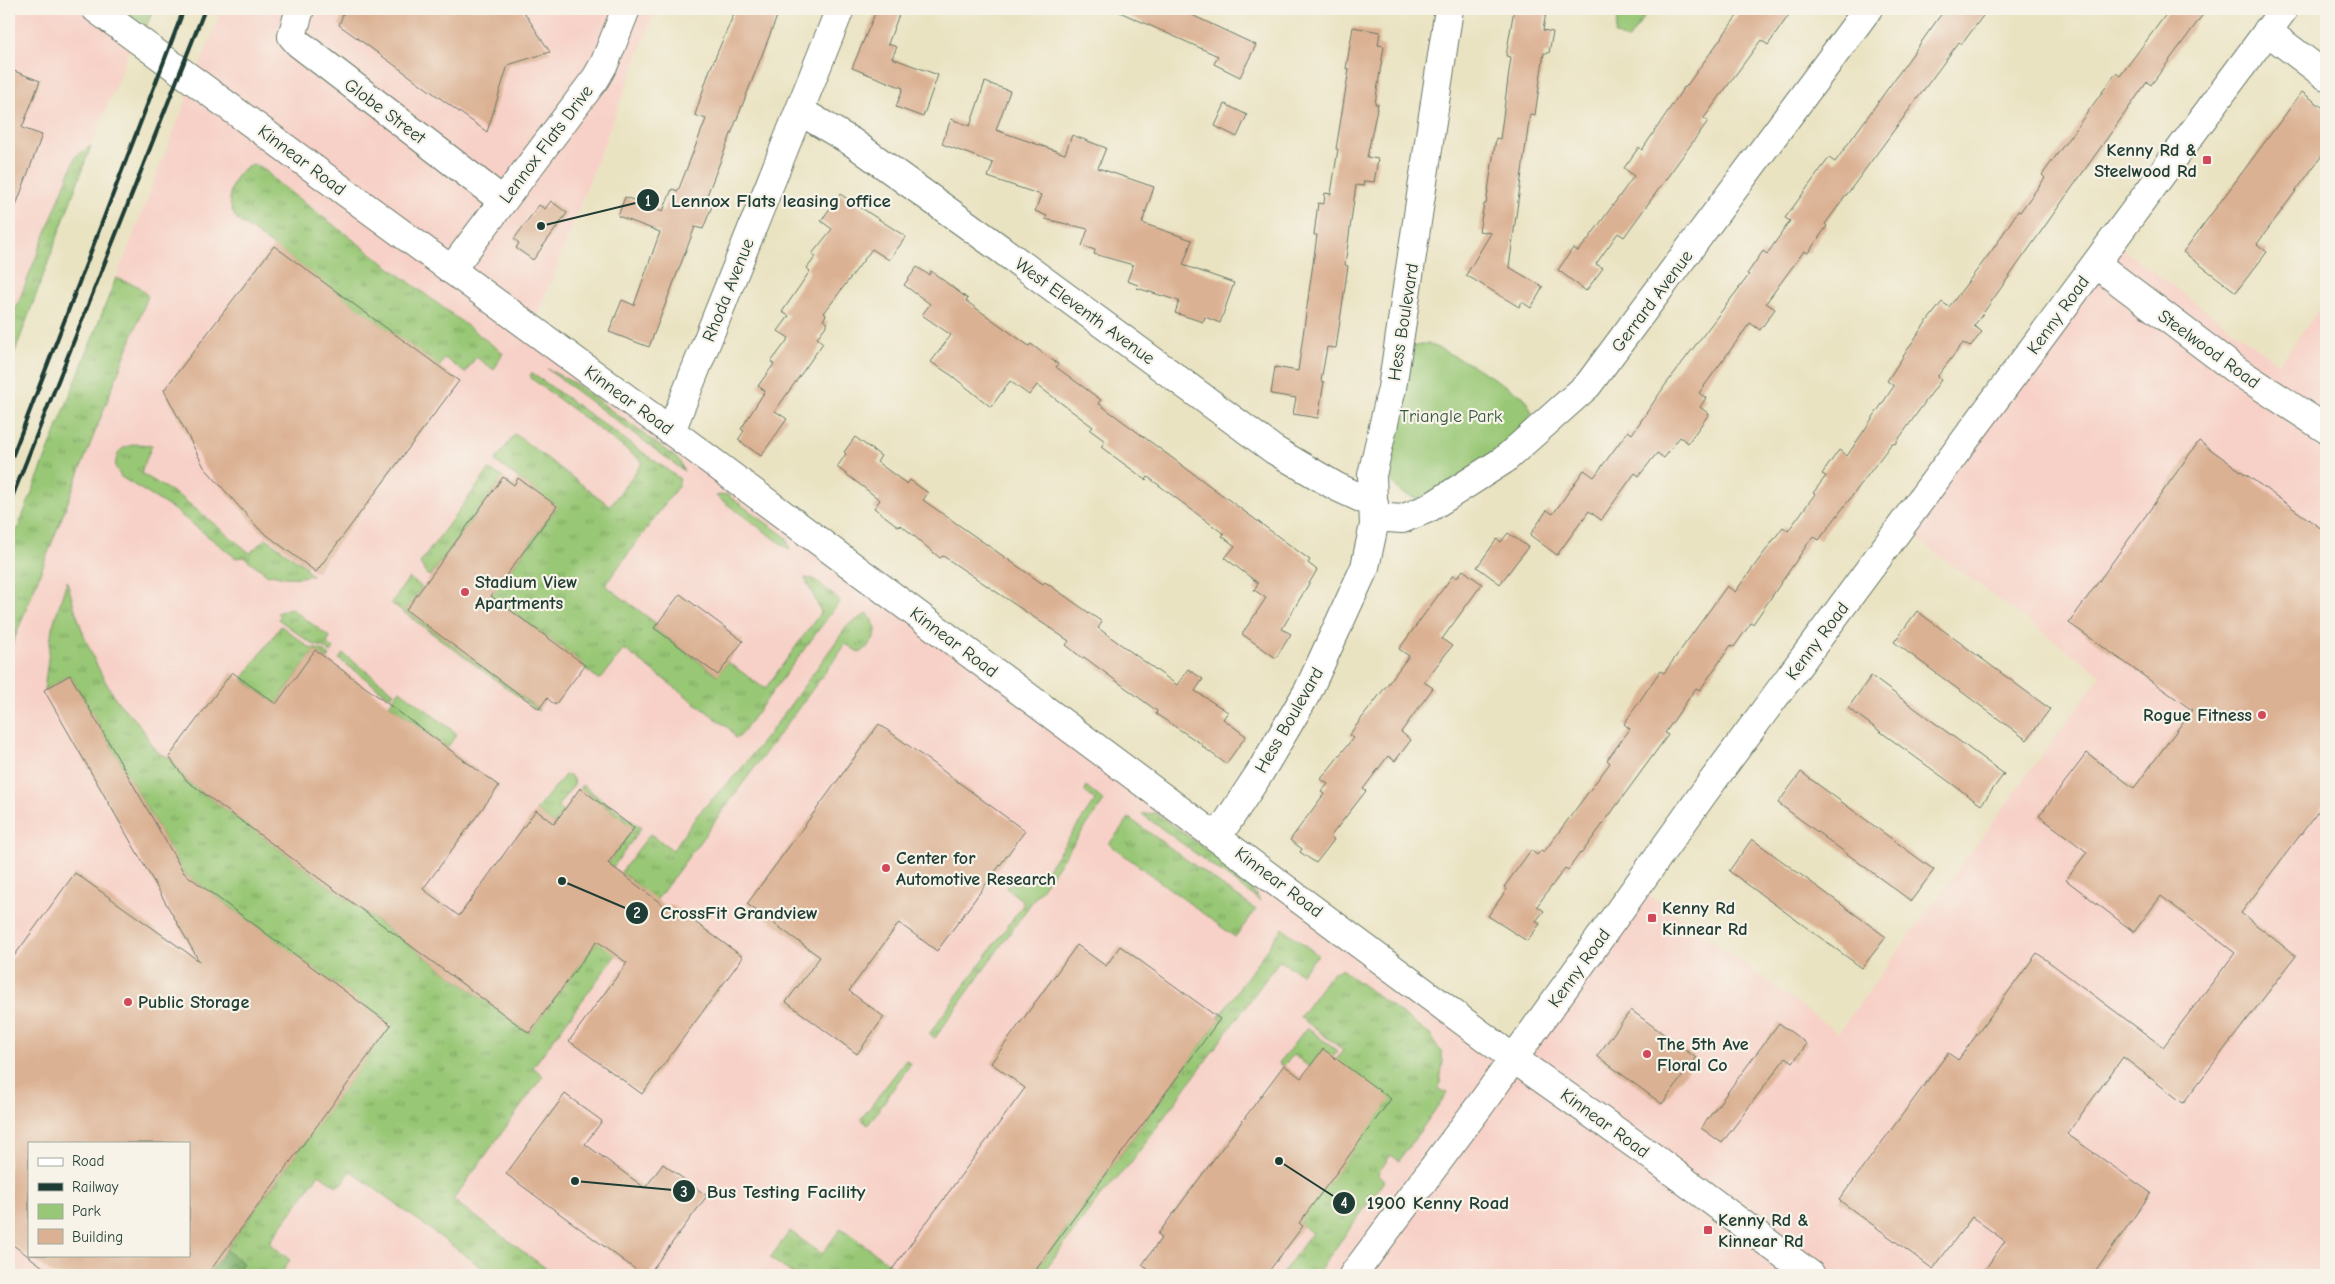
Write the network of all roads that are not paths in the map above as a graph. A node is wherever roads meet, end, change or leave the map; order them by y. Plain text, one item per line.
1 (96, 9) edge
2 (300, 9) edge
3 (626, 9) edge
4 (840, 9) edge
5 (1449, 9) edge
6 (1868, 9) edge
7 (2284, 9) edge
8 (2267, 31) junction
9 (2326, 76) edge
10 (800, 112) junction
11 (503, 201) junction
12 (2096, 264) junction
13 (451, 270) junction
14 (2326, 429) edge
15 (672, 430) junction
16 (1374, 511) junction
17 (1218, 836) junction
18 (1514, 1059) junction
19 (1353, 1275) edge
20 (1811, 1275) edge

1 - 13 street, Kinnear Road
2 - 11 street, Globe Street
3 - 11 street, Lennox Flats Drive
4 - 10 street, Rhoda Avenue
5 - 16 street, Hess Boulevard
6 - 16 street, Gerrard Avenue
7 - 8 street, Kenny Road
8 - 9 street
8 - 12 street, Kenny Road
10 - 15 street, Rhoda Avenue
10 - 16 street, West Eleventh Avenue
11 - 13 street, Lennox Flats Drive
12 - 14 street, Steelwood Road
12 - 18 street, Kenny Road
13 - 15 street, Kinnear Road
15 - 17 street, Kinnear Road
16 - 17 street, Hess Boulevard
17 - 18 street, Kinnear Road
18 - 19 street, Kenny Road
18 - 20 street, Kinnear Road

